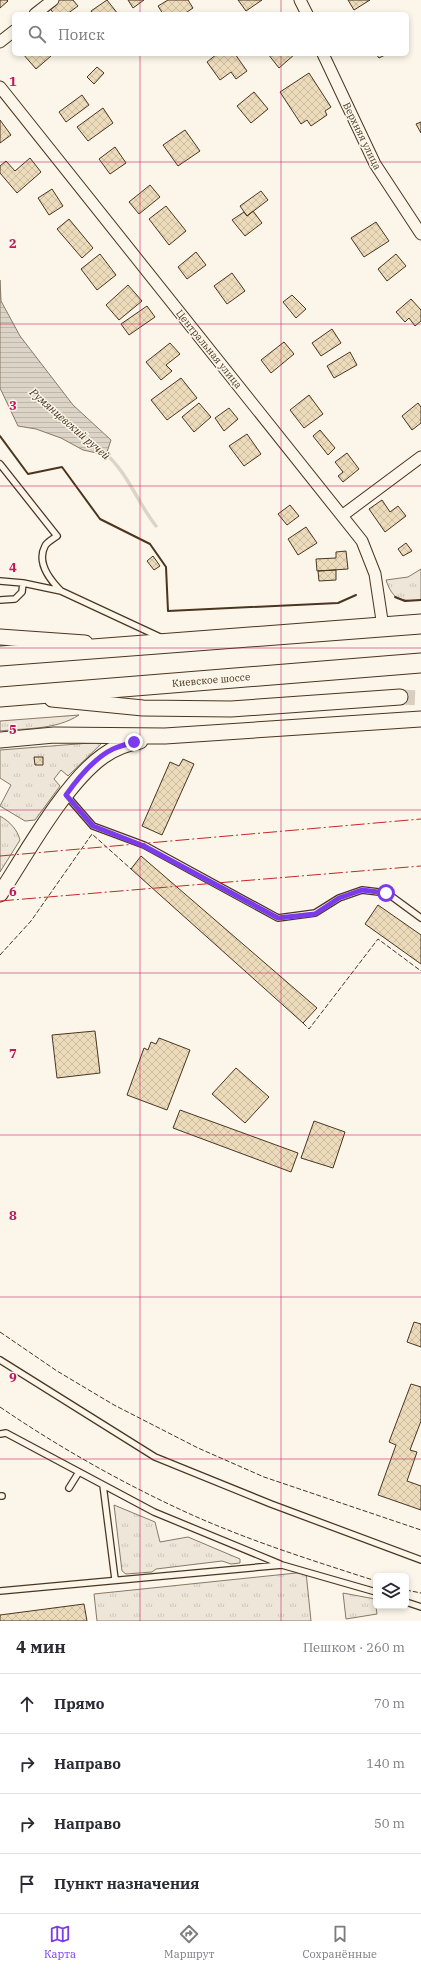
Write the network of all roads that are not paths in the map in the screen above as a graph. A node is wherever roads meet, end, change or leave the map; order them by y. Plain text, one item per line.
1 (53, 0) edge
2 (300, 0) edge
3 (38, 12) edge
4 (306, 12) edge
5 (12, 33) edge
6 (0, 42) edge
7 (324, 56) edge
8 (0, 88) edge
9 (421, 234) edge
10 (421, 457) edge
11 (0, 464) edge
12 (343, 516) junction
13 (0, 580) edge
14 (23, 583) junction
15 (61, 591) junction
16 (0, 600) edge
17 (421, 624) edge
18 (383, 627) junction
19 (0, 637) edge
20 (172, 642) junction
21 (122, 645) junction
22 (0, 656) edge
23 (421, 663) edge
24 (19, 695) junction
25 (0, 697) edge
26 (400, 697) tunnel mouth
27 (421, 719) edge
28 (165, 736) junction
29 (0, 740) edge
30 (66, 795) junction
31 (0, 894) edge
32 (421, 918) edge
33 (0, 1360) edge
34 (0, 1434) edge
35 (79, 1472) junction
36 (104, 1485) junction
37 (69, 1488) dead end
38 (421, 1560) edge
39 (282, 1565) junction
40 (115, 1579) junction
41 (0, 1591) edge
42 (373, 1591) edge
43 (409, 1603) edge
44 (421, 1607) edge

1 - 3 street
2 - 4 street
5 - 6 street
7 - 9 street, Верхняя улица
8 - 12 street, Центральная улица
10 - 12 street
11 - 15 lane
12 - 18 street, Центральная улица
13 - 14 lane
14 - 15 lane
14 - 16 lane
15 - 20 lane
17 - 18 highway
18 - 20 highway
19 - 21 main road
20 - 21 highway
21 - 22 highway
23 - 24 highway, Киевское шоссе
24 - 25 highway, Киевское шоссе
24 - 26 main road
27 - 28 main road
28 - 29 main road
28 - 30 main road
30 - 31 main road
30 - 32 lane
33 - 38 lane
34 - 35 lane
35 - 36 lane
35 - 37 lane
36 - 39 lane
36 - 40 lane
39 - 40 lane
39 - 42 lane
40 - 41 lane
43 - 44 lane

